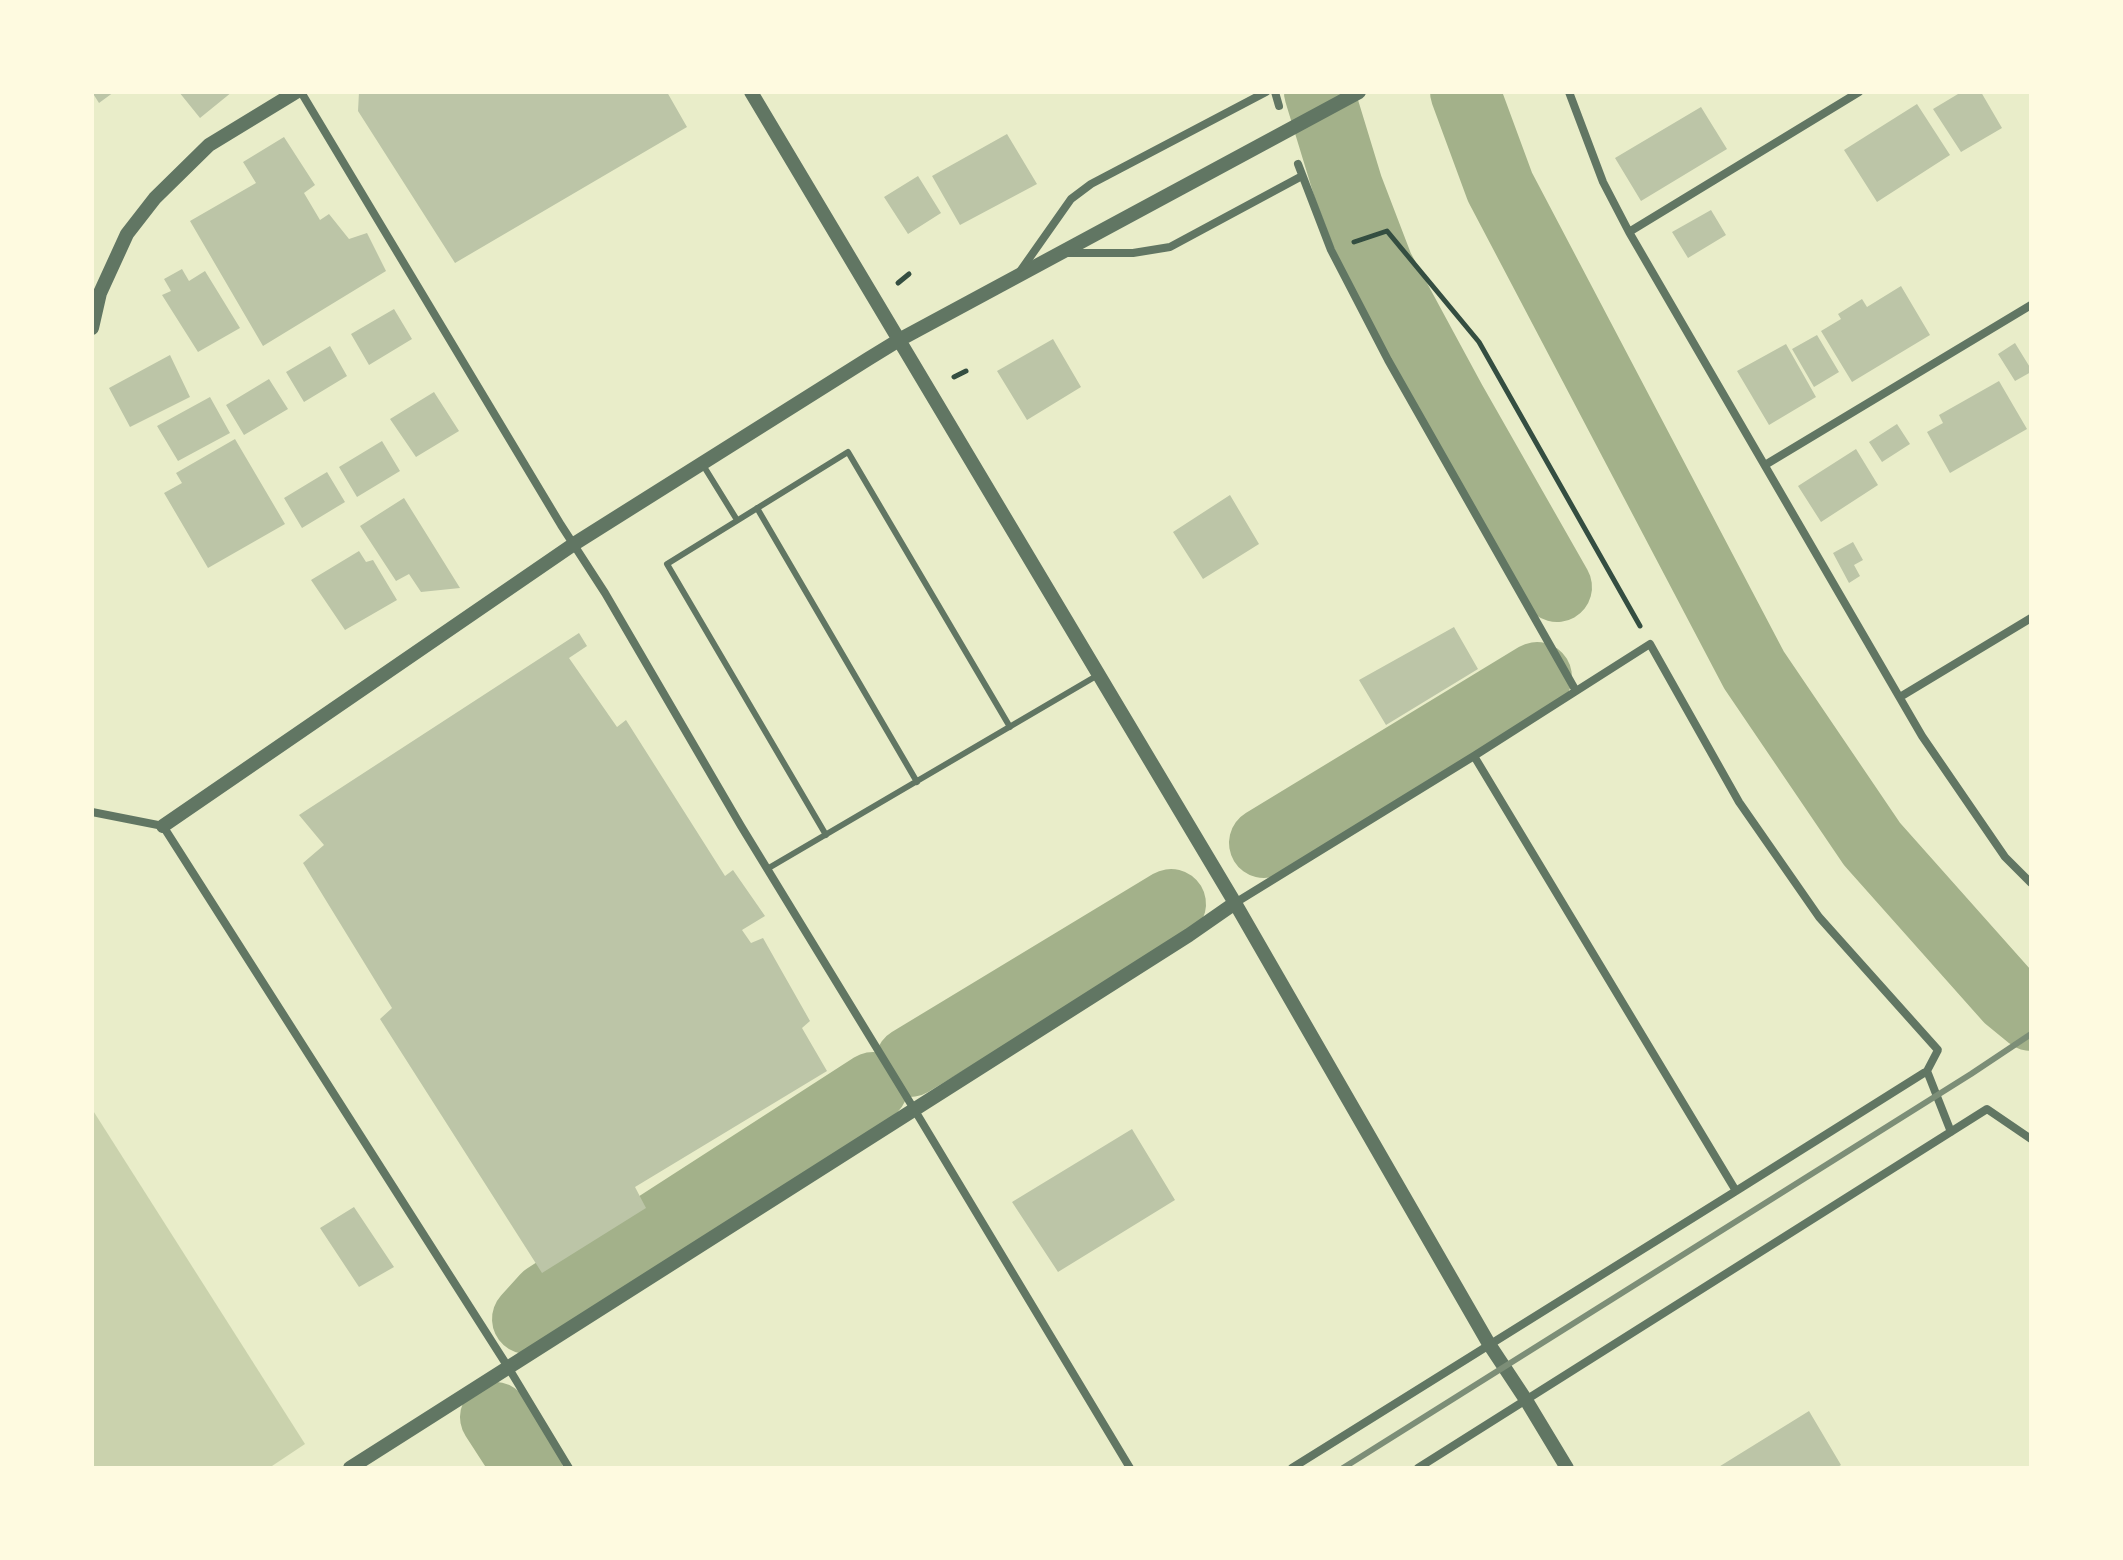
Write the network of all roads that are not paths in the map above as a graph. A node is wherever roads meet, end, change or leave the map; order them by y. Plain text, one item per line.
1 (299, 92) edge
2 (751, 92) edge
3 (1266, 92) edge
4 (1275, 92) edge
5 (1359, 92) edge
6 (1569, 92) edge
7 (1859, 92) edge
8 (1279, 106) dead end
9 (1298, 164) dead end
10 (1302, 176) junction
11 (1629, 232) junction
12 (1061, 252) junction
13 (1016, 277) junction
14 (2031, 305) edge
15 (92, 328) edge
16 (899, 340) junction
17 (702, 463) junction
18 (1765, 465) junction
19 (757, 508) junction
20 (737, 520) junction
21 (574, 544) junction
22 (2031, 618) edge
23 (1098, 675) junction
24 (1576, 691) junction
25 (1900, 697) junction
26 (1010, 727) junction
27 (1474, 756) junction
28 (917, 782) junction
29 (92, 812) edge
30 (163, 826) junction
31 (826, 835) junction
32 (767, 869) junction
33 (2031, 883) edge
34 (1235, 903) junction
35 (1927, 1071) junction
36 (914, 1109) junction
37 (1951, 1132) junction
38 (2031, 1139) edge
39 (1736, 1191) junction
40 (1489, 1344) junction
41 (508, 1367) junction
42 (1526, 1400) junction
43 (350, 1468) edge
44 (569, 1468) edge
45 (1130, 1468) edge
46 (1292, 1468) edge
47 (1418, 1468) edge
48 (1567, 1468) edge

1 - 15 street
1 - 21 street
2 - 16 street
3 - 13 street
4 - 8 street
5 - 12 street
6 - 11 street
7 - 11 street
9 - 10 street
10 - 12 street
10 - 24 street
11 - 18 street
12 - 13 street
13 - 16 street
14 - 18 street
16 - 17 street
16 - 23 street
17 - 20 lane
17 - 21 street
18 - 25 street
19 - 20 lane
19 - 26 lane
19 - 28 lane
20 - 31 lane
21 - 30 street
21 - 32 street
22 - 25 street
23 - 26 lane
23 - 34 street
24 - 27 street
24 - 35 street
25 - 33 street
26 - 28 lane
27 - 34 street
27 - 39 street
28 - 31 lane
29 - 30 street
30 - 41 street
31 - 32 lane
32 - 36 street
34 - 36 street
34 - 40 street
35 - 37 street
35 - 39 street
36 - 41 street
36 - 45 street
37 - 38 street
37 - 42 street
39 - 40 street
40 - 42 street
40 - 46 street
41 - 43 street
41 - 44 street
42 - 47 street
42 - 48 street

